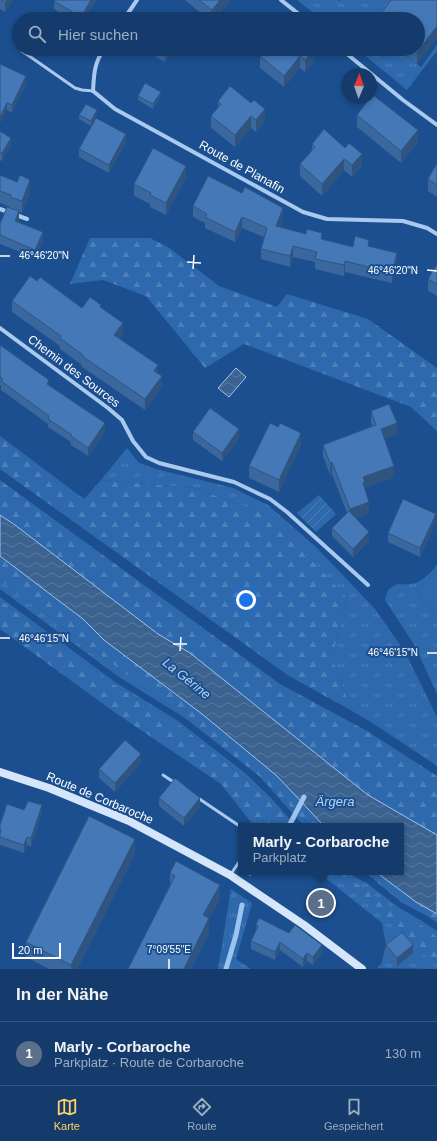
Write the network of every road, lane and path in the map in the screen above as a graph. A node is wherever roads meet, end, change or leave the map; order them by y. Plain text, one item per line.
1 (137, 0) edge
2 (282, 0) edge
3 (129, 12) edge
4 (297, 12) edge
5 (29, 56) edge
6 (99, 56) edge
7 (350, 56) edge
8 (93, 91) junction
9 (437, 125) edge
10 (0, 209) edge
11 (27, 219) dead end
12 (437, 234) edge
13 (0, 328) edge
14 (368, 585) dead end
15 (0, 772) edge
16 (163, 775) dead end
17 (176, 783) edge
18 (195, 796) edge
19 (238, 824) edge
20 (238, 863) edge
21 (230, 875) junction
22 (362, 969) edge

1 - 3 street
2 - 4 street
5 - 8 lane
6 - 8 street
7 - 9 street
8 - 12 street, Route de Planafin
10 - 11 street
13 - 14 street, Chemin des Sources
15 - 21 street, Route de Corbaroche
16 - 17 lane
18 - 19 lane
20 - 21 lane
21 - 22 street, Route de Corbaroche

